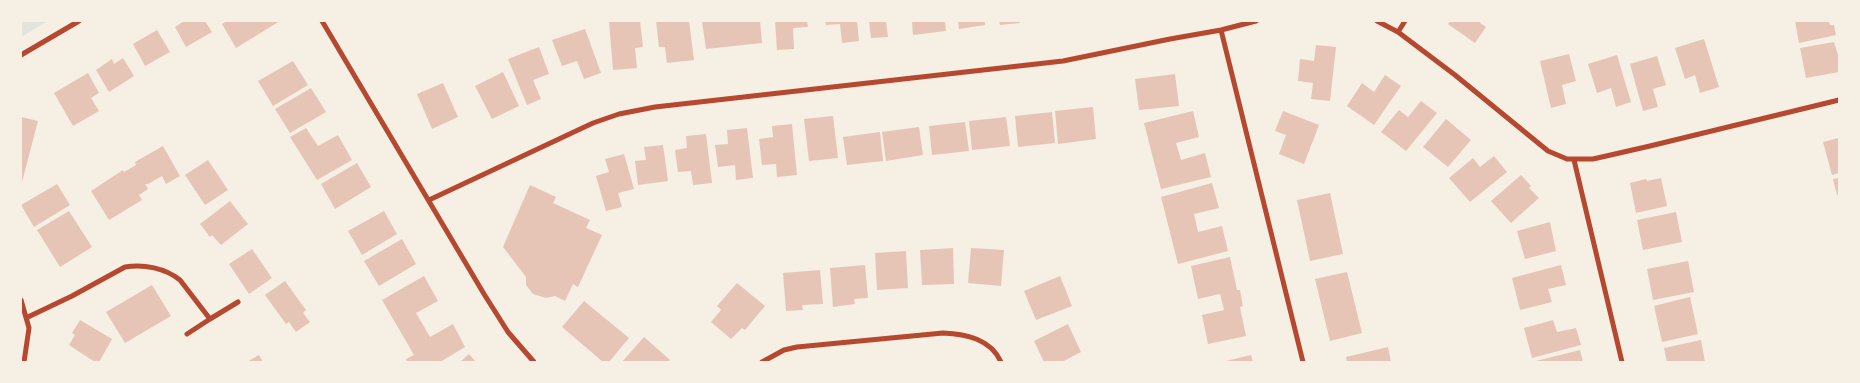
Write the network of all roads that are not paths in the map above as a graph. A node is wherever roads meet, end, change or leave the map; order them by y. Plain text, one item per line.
1 (79, 21) edge
2 (322, 21) edge
3 (1256, 21) edge
4 (1377, 21) edge
5 (1405, 21) edge
6 (1221, 30) junction
7 (1398, 32) junction
8 (21, 55) edge
9 (1839, 100) edge
10 (1574, 160) junction
11 (429, 200) junction
12 (21, 300) edge
13 (238, 302) dead end
14 (28, 317) junction
15 (210, 319) junction
16 (187, 334) dead end
17 (24, 362) edge
18 (534, 362) edge
19 (762, 362) edge
20 (1001, 362) edge
21 (1303, 362) edge
22 (1622, 362) edge

1 - 8 street
2 - 11 street
3 - 6 street
4 - 7 street
5 - 7 street
6 - 11 street
6 - 21 street
7 - 10 street
9 - 10 street
10 - 22 street
11 - 18 street
12 - 14 street
13 - 15 street
14 - 15 street
14 - 17 street
15 - 16 street
19 - 20 street

